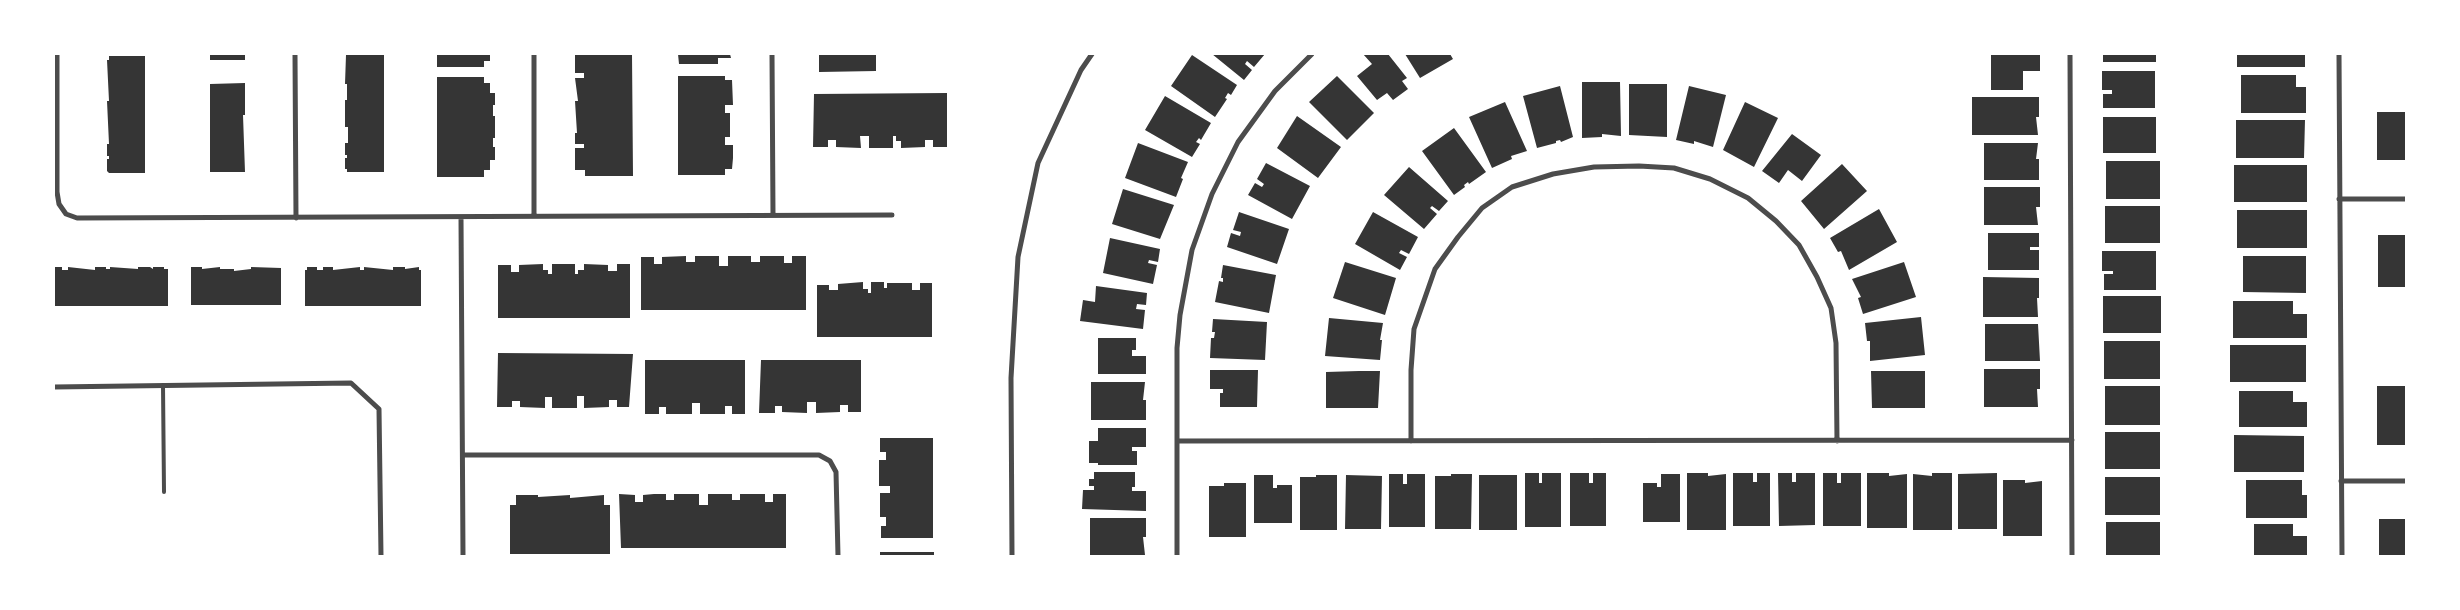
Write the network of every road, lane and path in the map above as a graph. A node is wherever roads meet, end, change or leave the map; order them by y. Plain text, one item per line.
1 (57, 54) edge
2 (295, 54) edge
3 (534, 54) edge
4 (772, 54) edge
5 (1092, 54) edge
6 (1312, 54) edge
7 (2070, 54) edge
8 (2339, 54) edge
9 (2339, 199) junction
10 (2406, 199) edge
11 (773, 215) junction
12 (892, 215) dead end
13 (534, 216) junction
14 (461, 217) junction
15 (296, 218) junction
16 (163, 386) junction
17 (54, 387) edge
18 (2072, 440) junction
19 (1177, 441) junction
20 (1412, 441) junction
21 (1837, 441) junction
22 (463, 455) junction
23 (2341, 481) junction
24 (2406, 481) edge
25 (164, 492) dead end
26 (381, 556) edge
27 (463, 556) edge
28 (838, 556) edge
29 (1012, 556) edge
30 (1178, 556) edge
31 (2072, 556) edge
32 (2342, 556) edge

1 - 15 street
2 - 15 street
3 - 13 street
4 - 11 street
5 - 29 street
6 - 19 street
7 - 18 street
8 - 9 street
9 - 10 street
9 - 23 street
11 - 12 street
11 - 13 street
13 - 14 street
14 - 15 street
14 - 22 street
16 - 17 street
16 - 25 lane
16 - 26 street
18 - 21 street
18 - 31 street
19 - 20 street
19 - 30 street
20 - 21 street
20 - 21 street
22 - 27 street
22 - 28 street
23 - 24 street
23 - 32 street

